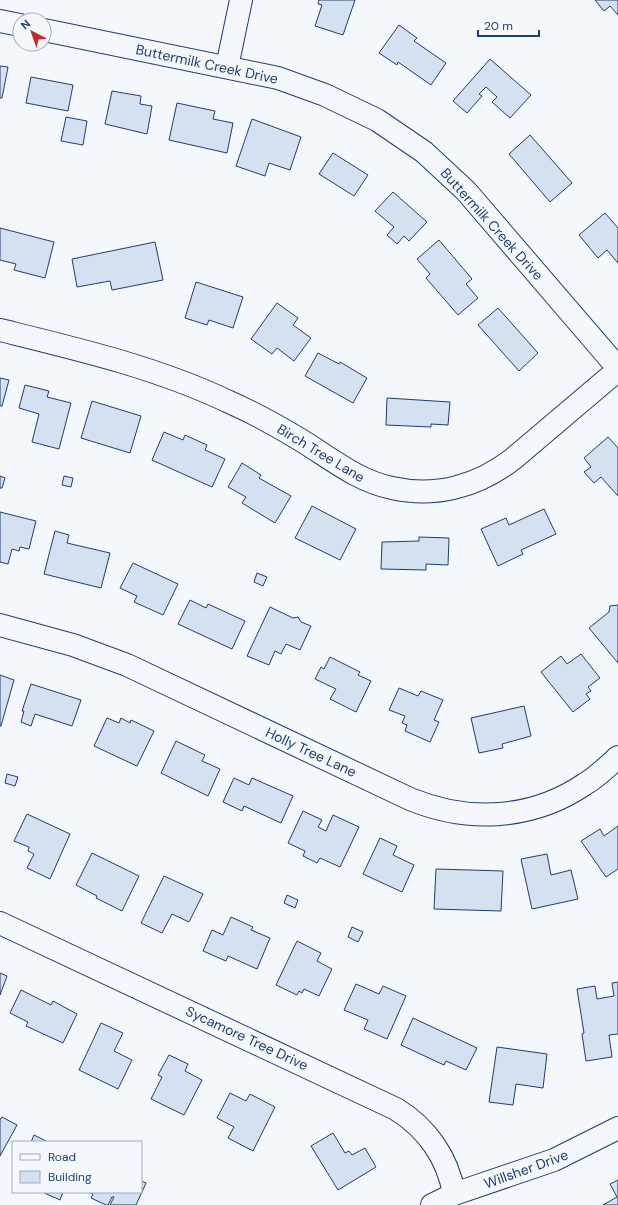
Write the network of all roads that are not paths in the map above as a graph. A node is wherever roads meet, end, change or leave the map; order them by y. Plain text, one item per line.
1 (241, 0) edge
2 (0, 21) edge
3 (12, 23) edge
4 (52, 32) edge
5 (227, 67) junction
6 (0, 330) edge
7 (618, 369) edge
8 (0, 626) edge
9 (618, 757) edge
10 (0, 923) edge
11 (618, 1128) edge
12 (454, 1194) junction
13 (432, 1205) edge

1 - 5 street
2 - 3 street
4 - 5 street, Buttermilk Creek Drive
5 - 7 street, Buttermilk Creek Drive
6 - 7 street, Birch Tree Lane
8 - 9 street, Holly Tree Lane
10 - 12 street, Sycamore Tree Drive
11 - 12 street, Willsher Drive
12 - 13 street, Willsher Drive

